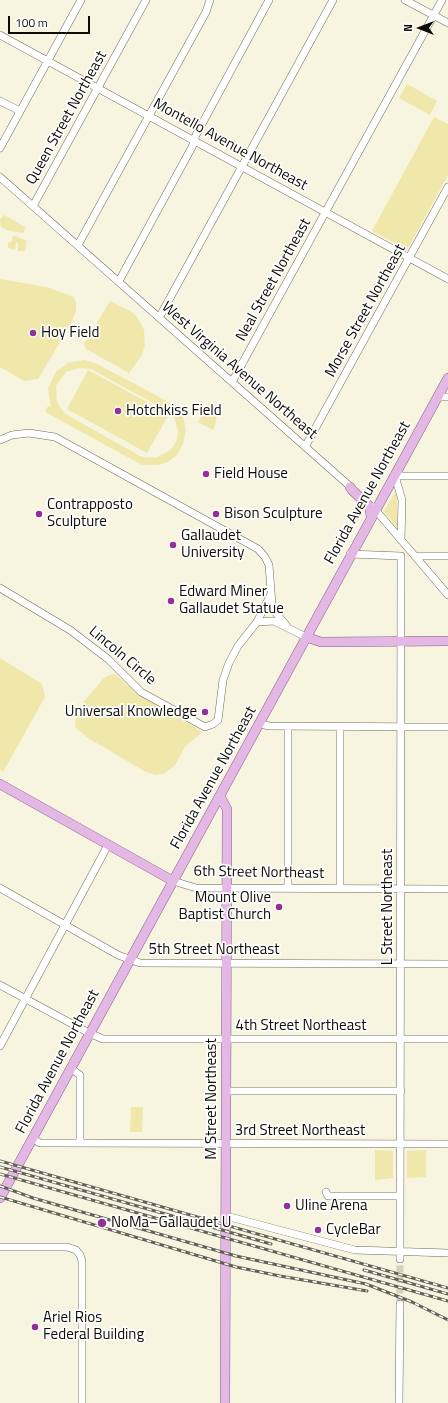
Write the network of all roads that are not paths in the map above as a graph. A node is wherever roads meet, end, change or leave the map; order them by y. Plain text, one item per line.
1 (81, 0) edge
2 (146, 0) edge
3 (210, 0) edge
4 (269, 0) edge
5 (333, 0) edge
6 (405, 0) edge
7 (442, 0) edge
8 (433, 16) junction
9 (448, 23) edge
10 (0, 35) edge
11 (48, 61) junction
12 (98, 88) junction
13 (0, 101) edge
14 (20, 111) junction
15 (148, 116) junction
16 (194, 141) junction
17 (0, 148) edge
18 (242, 167) junction
19 (0, 177) edge
20 (448, 187) edge
21 (33, 206) junction
22 (326, 212) junction
23 (78, 245) junction
24 (409, 258) junction
25 (448, 279) edge
26 (119, 282) junction
27 (159, 318) junction
28 (448, 378) edge
29 (232, 382) junction
30 (438, 397) junction
31 (448, 397) edge
32 (0, 440) edge
33 (305, 447) junction
34 (395, 476) junction
35 (448, 476) edge
36 (350, 486) joint
37 (373, 513) junction
38 (401, 540) junction
39 (350, 554) junction
40 (415, 556) junction
41 (448, 556) edge
42 (0, 588) edge
43 (271, 594) junction
44 (448, 595) edge
45 (257, 622) junction
46 (286, 625) junction
47 (306, 637) junction
48 (401, 641) junction
49 (448, 641) edge
50 (260, 724) junction
51 (288, 727) junction
52 (340, 727) junction
53 (401, 727) junction
54 (448, 727) edge
55 (0, 784) edge
56 (220, 796) junction
57 (108, 845) junction
58 (173, 881) junction
59 (0, 888) edge
60 (227, 888) junction
61 (288, 888) junction
62 (340, 888) junction
63 (401, 888) junction
64 (448, 888) edge
65 (65, 924) junction
66 (129, 960) junction
67 (227, 964) junction
68 (401, 964) junction
69 (448, 964) edge
70 (0, 985) edge
71 (26, 998) junction
72 (89, 1033) junction
73 (227, 1039) junction
74 (401, 1039) junction
75 (448, 1039) edge
76 (1, 1041) edge
77 (70, 1068) junction
78 (226, 1091) junction
79 (401, 1091) junction
80 (33, 1140) junction
81 (80, 1143) junction
82 (226, 1144) junction
83 (400, 1144) junction
84 (448, 1144) edge
85 (326, 1192) dead end
86 (1, 1196) edge
87 (400, 1196) junction
88 (226, 1216) junction
89 (0, 1247) edge
90 (448, 1253) edge
91 (400, 1255) junction
92 (400, 1304) tunnel mouth
93 (82, 1403) edge
94 (225, 1403) edge
95 (399, 1403) edge

1 - 11 street
2 - 12 street, Queen Street Northeast
3 - 15 street
4 - 16 street
5 - 18 street
6 - 8 street
7 - 8 street, Neal Street Northeast
8 - 9 street
8 - 22 street, Neal Street Northeast
10 - 11 street, Montello Avenue Northeast
11 - 12 street, Montello Avenue Northeast
11 - 14 street
12 - 15 street, Montello Avenue Northeast
12 - 21 street, Queen Street Northeast
13 - 14 street
14 - 17 street
15 - 16 street, Montello Avenue Northeast
15 - 23 street
16 - 18 street, Montello Avenue Northeast
16 - 26 street
18 - 22 street, Montello Avenue Northeast
18 - 27 street
19 - 21 street, West Virginia Avenue Northeast
20 - 24 street, Morse Street Northeast
21 - 23 street, West Virginia Avenue Northeast
22 - 24 street, Montello Avenue Northeast
22 - 29 street, Neal Street Northeast
23 - 26 street, West Virginia Avenue Northeast
24 - 25 street, Montello Avenue Northeast
24 - 33 street, Morse Street Northeast
26 - 27 street, West Virginia Avenue Northeast
27 - 29 street, West Virginia Avenue Northeast
28 - 30 main road, Florida Avenue Northeast
29 - 33 street, West Virginia Avenue Northeast
30 - 31 street
30 - 34 main road, Florida Avenue Northeast
32 - 43 street, Lincoln Circle
33 - 36 street, West Virginia Avenue Northeast
34 - 35 street
34 - 37 main road, Florida Avenue Northeast
34 - 38 street
36 - 37 main road
37 - 38 street
37 - 39 main road, Florida Avenue Northeast
38 - 40 street
39 - 47 main road, Florida Avenue Northeast
39 - 48 street, L Street Northeast
40 - 41 street
40 - 44 street
42 - 45 street, Lincoln Circle
43 - 45 street, Lincoln Circle
43 - 46 street, Lincoln Circle
45 - 46 street, Lincoln Circle
46 - 47 street, Lincoln Circle
47 - 48 main road
47 - 50 main road, Florida Avenue Northeast
48 - 49 main road
48 - 53 street, L Street Northeast
50 - 51 street
50 - 56 main road, Florida Avenue Northeast
51 - 52 street
51 - 61 street
52 - 53 street
52 - 62 street
53 - 54 street
53 - 63 street, L Street Northeast
55 - 57 main road, 6th Street Northeast
56 - 58 main road, Florida Avenue Northeast
56 - 60 main road, M Street Northeast
57 - 58 main road, 6th Street Northeast
57 - 65 street
58 - 60 street, 6th Street Northeast
58 - 66 main road, Florida Avenue Northeast
59 - 65 street, 5th Street Northeast
60 - 61 street, 6th Street Northeast
60 - 67 main road, M Street Northeast
61 - 62 street, 6th Street Northeast
62 - 63 street, 6th Street Northeast
63 - 64 street, 6th Street Northeast
63 - 68 street, L Street Northeast
65 - 66 street, 5th Street Northeast
65 - 71 street
66 - 67 street, 5th Street Northeast
66 - 72 main road, Florida Avenue Northeast
67 - 68 street, 5th Street Northeast
67 - 73 main road, M Street Northeast
68 - 69 street, 5th Street Northeast
68 - 74 street, L Street Northeast
70 - 71 street, 4th Street Northeast
71 - 72 street, 4th Street Northeast
71 - 76 street
72 - 73 street, 4th Street Northeast
72 - 77 main road, Florida Avenue Northeast
73 - 74 street, 4th Street Northeast
73 - 78 main road, M Street Northeast
74 - 75 street, 4th Street Northeast
74 - 79 street, L Street Northeast
77 - 80 main road, Florida Avenue Northeast
77 - 81 street
78 - 79 street
78 - 82 main road, M Street Northeast
79 - 83 street, L Street Northeast
80 - 81 street, 3rd Street Northeast
80 - 86 main road, Florida Avenue Northeast
81 - 82 street, 3rd Street Northeast
82 - 83 street, 3rd Street Northeast
82 - 88 main road, M Street Northeast
83 - 84 street, 3rd Street Northeast
83 - 87 street, L Street Northeast
85 - 87 street
87 - 91 street, L Street Northeast
88 - 91 street
88 - 94 main road, M Street Northeast
89 - 93 street
90 - 91 street
92 - 95 street

